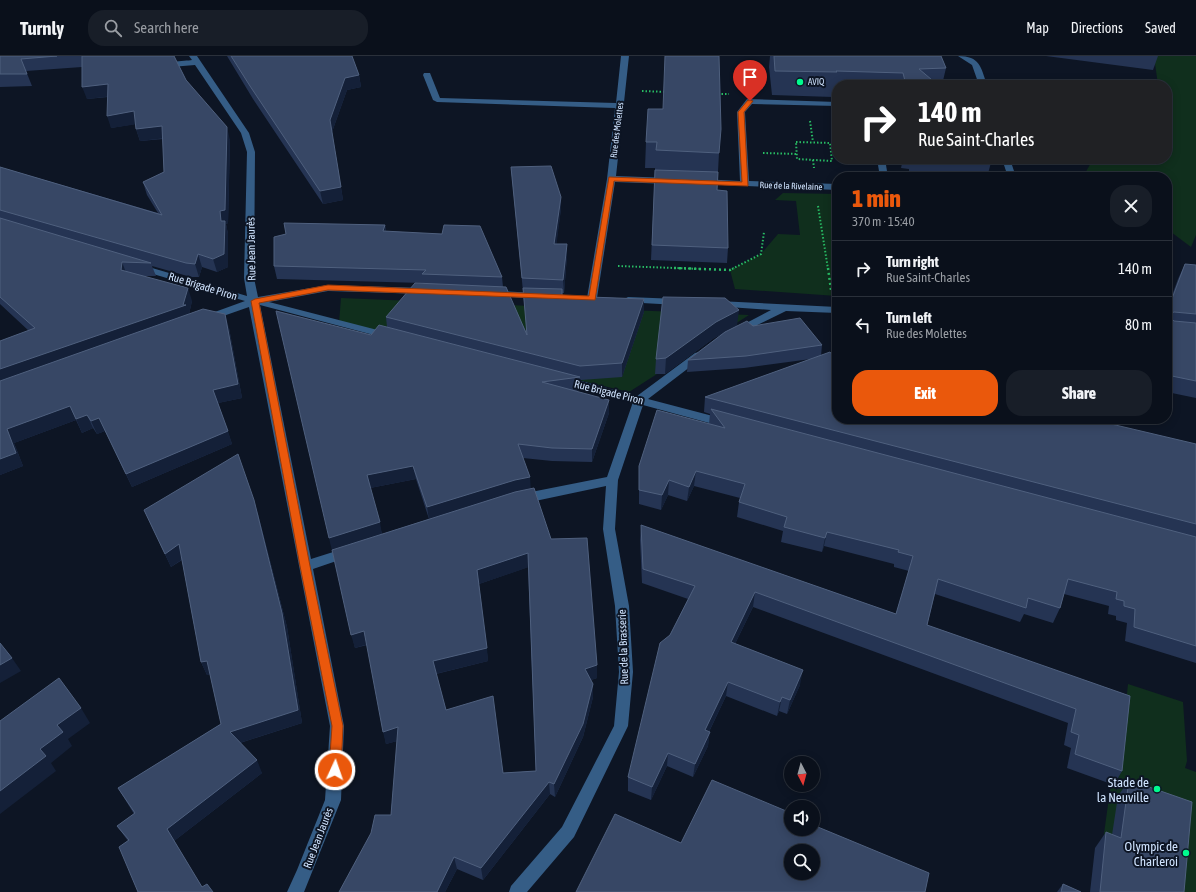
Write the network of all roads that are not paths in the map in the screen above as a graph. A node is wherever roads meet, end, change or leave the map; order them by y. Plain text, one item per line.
1 (625, 56) edge
2 (962, 56) edge
3 (195, 59) edge
4 (156, 64) edge
5 (427, 75) dead end
6 (981, 80) edge
7 (832, 104) edge
8 (620, 106) junction
9 (611, 179) junction
10 (677, 181) edge
11 (692, 182) edge
12 (745, 184) junction
13 (832, 187) edge
14 (127, 263) edge
15 (438, 292) edge
16 (485, 294) edge
17 (548, 296) edge
18 (578, 298) edge
19 (615, 299) edge
20 (255, 301) junction
21 (692, 303) edge
22 (707, 304) edge
23 (784, 308) junction
24 (832, 310) edge
25 (195, 322) edge
26 (725, 338) edge
27 (400, 339) edge
28 (706, 350) edge
29 (555, 378) edge
30 (639, 400) junction
31 (738, 426) edge
32 (612, 480) junction
33 (508, 502) edge
34 (358, 549) edge
35 (305, 566) junction
36 (295, 892) edge
37 (517, 892) edge

1 - 8 street, Rue des Molettes
2 - 6 street
3 - 4 street, Rue Jean Jaurès
3 - 20 street, Rue Jean Jaurès
5 - 8 street
7 - 12 street, Rue de la Rivelaine
8 - 9 street, Rue des Molettes
9 - 10 street
9 - 18 street, Rue des Molettes
11 - 12 street, Rue de la Rivelaine
12 - 13 street, Rue de la Rivelaine
14 - 20 street, Rue Brigade Piron
15 - 20 street
16 - 17 street
19 - 21 street
20 - 25 street
20 - 27 street, Rue Brigade Piron
20 - 35 street, Rue Jean Jaurès
22 - 23 street
23 - 24 street
23 - 26 street
28 - 30 street
29 - 30 street, Rue Brigade Piron
30 - 31 street, Rue Brigade Piron
30 - 32 street, Rue de la Brasserie
32 - 33 street
32 - 37 street, Rue de la Brasserie
34 - 35 street
35 - 36 street, Rue Jean Jaurès

